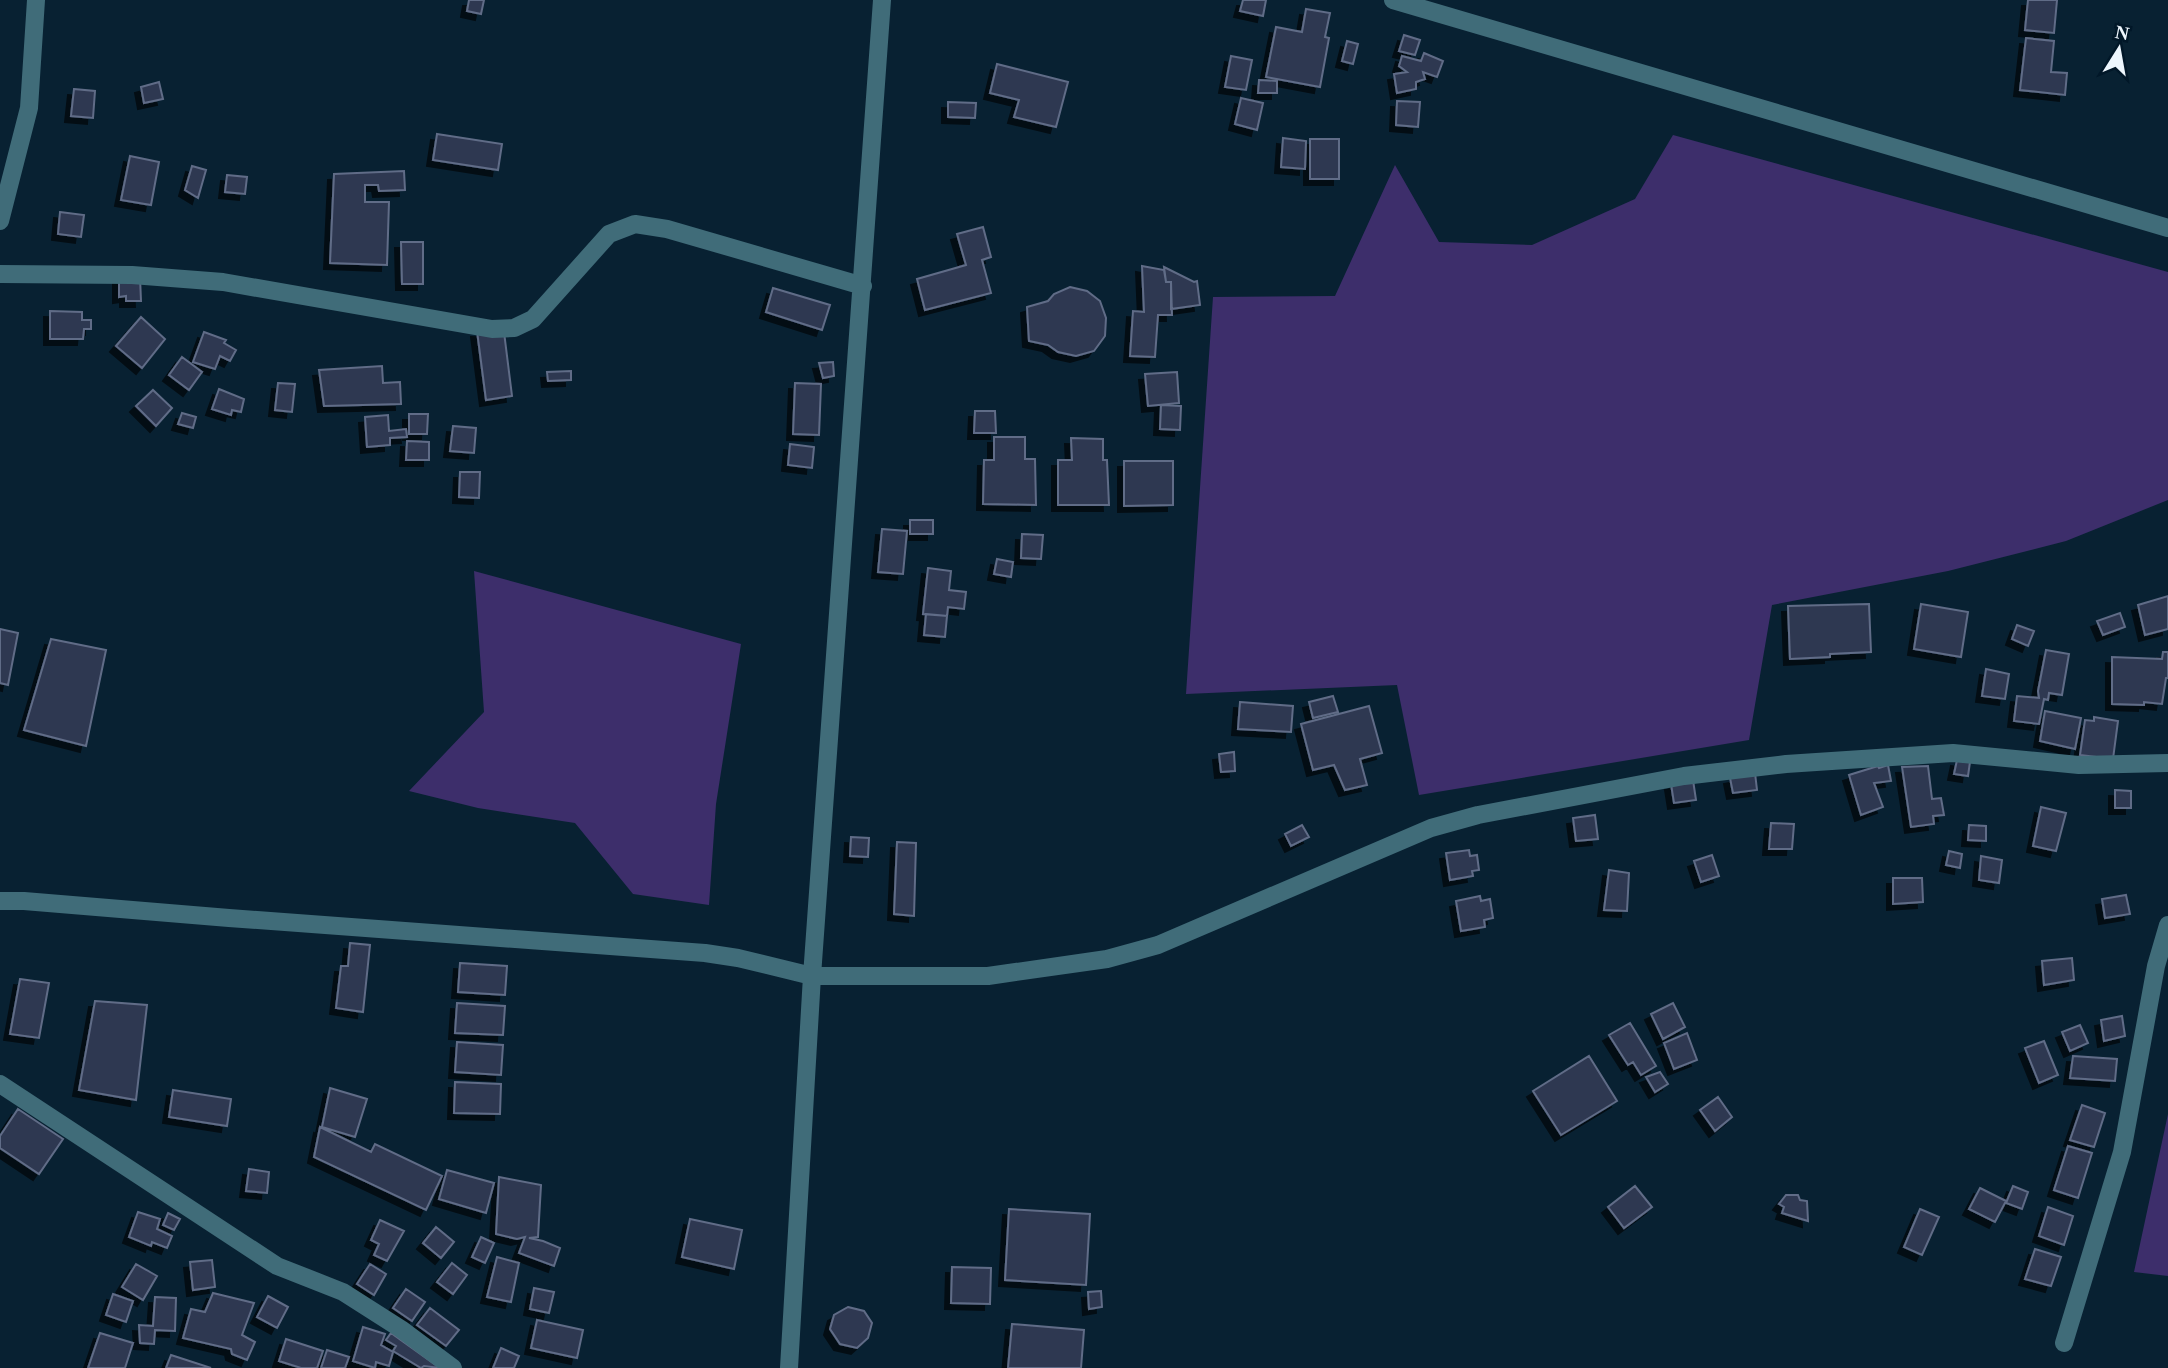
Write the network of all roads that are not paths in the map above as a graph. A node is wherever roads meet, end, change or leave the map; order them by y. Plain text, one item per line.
1 (36, 0) edge
2 (882, 0) edge
3 (1393, 0) edge
4 (0, 221) edge
5 (2168, 228) edge
6 (0, 274) edge
7 (863, 286) junction
8 (2168, 763) edge
9 (0, 901) edge
10 (2168, 925) edge
11 (812, 976) junction
12 (0, 1084) edge
13 (2064, 1343) dead end
14 (453, 1368) edge
15 (789, 1368) edge

1 - 4 street
2 - 7 street
3 - 5 street
6 - 7 street
7 - 11 street
8 - 11 street
9 - 11 street
10 - 13 street
11 - 15 street
12 - 14 street

